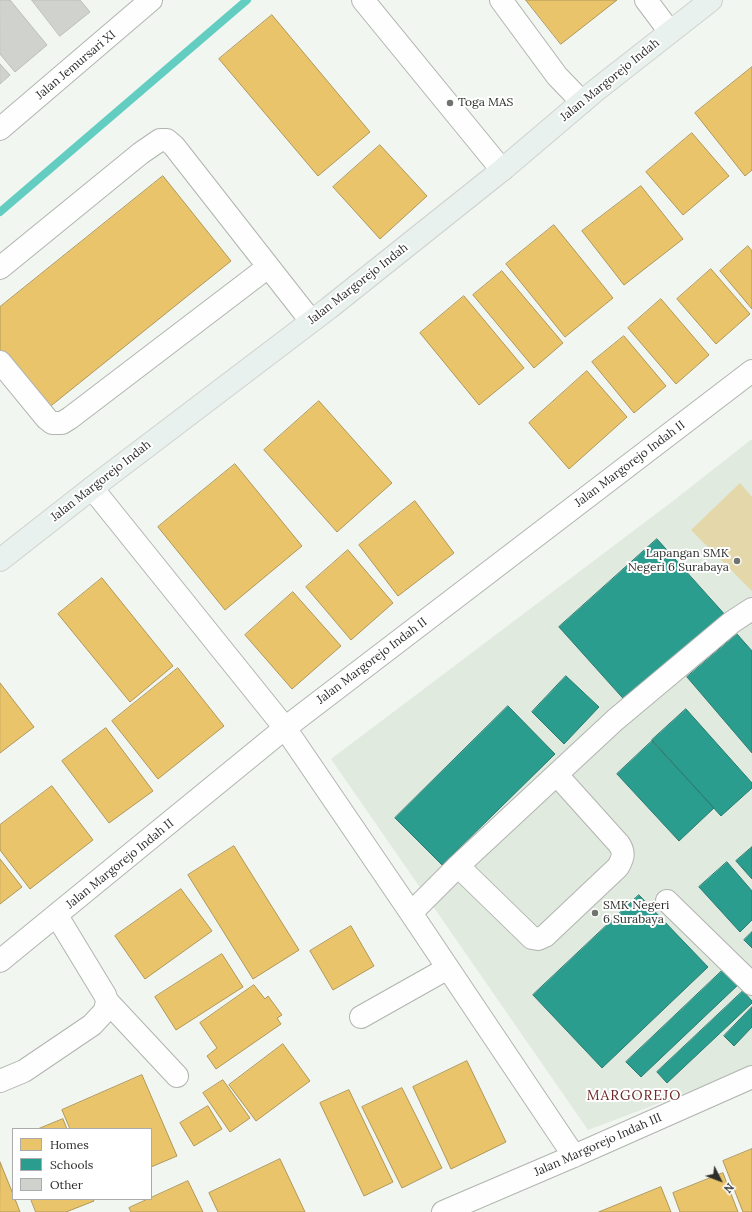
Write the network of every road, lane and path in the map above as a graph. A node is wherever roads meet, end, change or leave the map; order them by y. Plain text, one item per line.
1 (363, 0) edge
2 (501, 0) edge
3 (646, 0) edge
4 (711, 0) edge
5 (141, 4) edge
6 (670, 32) junction
7 (582, 102) junction
8 (0, 129) edge
9 (502, 170) junction
10 (268, 267) junction
11 (0, 268) edge
12 (311, 321) junction
13 (0, 362) edge
14 (752, 371) edge
15 (92, 488) junction
16 (0, 560) edge
17 (752, 609) edge
18 (285, 728) junction
19 (557, 775) junction
20 (458, 866) junction
21 (667, 901) dead end
22 (411, 913) junction
23 (57, 916) junction
24 (0, 961) edge
25 (448, 968) junction
26 (752, 984) edge
27 (107, 1001) junction
28 (361, 1017) dead end
29 (177, 1076) dead end
30 (752, 1077) edge
31 (0, 1081) edge
32 (574, 1156) junction
33 (443, 1212) edge

1 - 9 street
2 - 7 street
3 - 6 street
4 - 6 main road, Jalan Margorejo Indah
5 - 8 street, Jalan Jemursari XI
6 - 7 main road, Jalan Margorejo Indah
7 - 9 main road, Jalan Margorejo Indah
9 - 12 main road, Jalan Margorejo Indah
10 - 11 street
10 - 12 street
10 - 13 street
12 - 15 main road, Jalan Margorejo Indah
14 - 18 street, Jalan Margorejo Indah II
15 - 16 main road, Jalan Margorejo Indah
15 - 18 street
17 - 19 street
18 - 22 street
18 - 23 street, Jalan Margorejo Indah II
19 - 20 street
19 - 20 street
20 - 22 street
21 - 26 street
22 - 25 street
23 - 24 street, Jalan Margorejo Indah II
23 - 27 street
25 - 28 street
25 - 32 street
27 - 29 street
27 - 31 street
30 - 32 street, Jalan Margorejo Indah III
32 - 33 street, Jalan Margorejo Indah III

